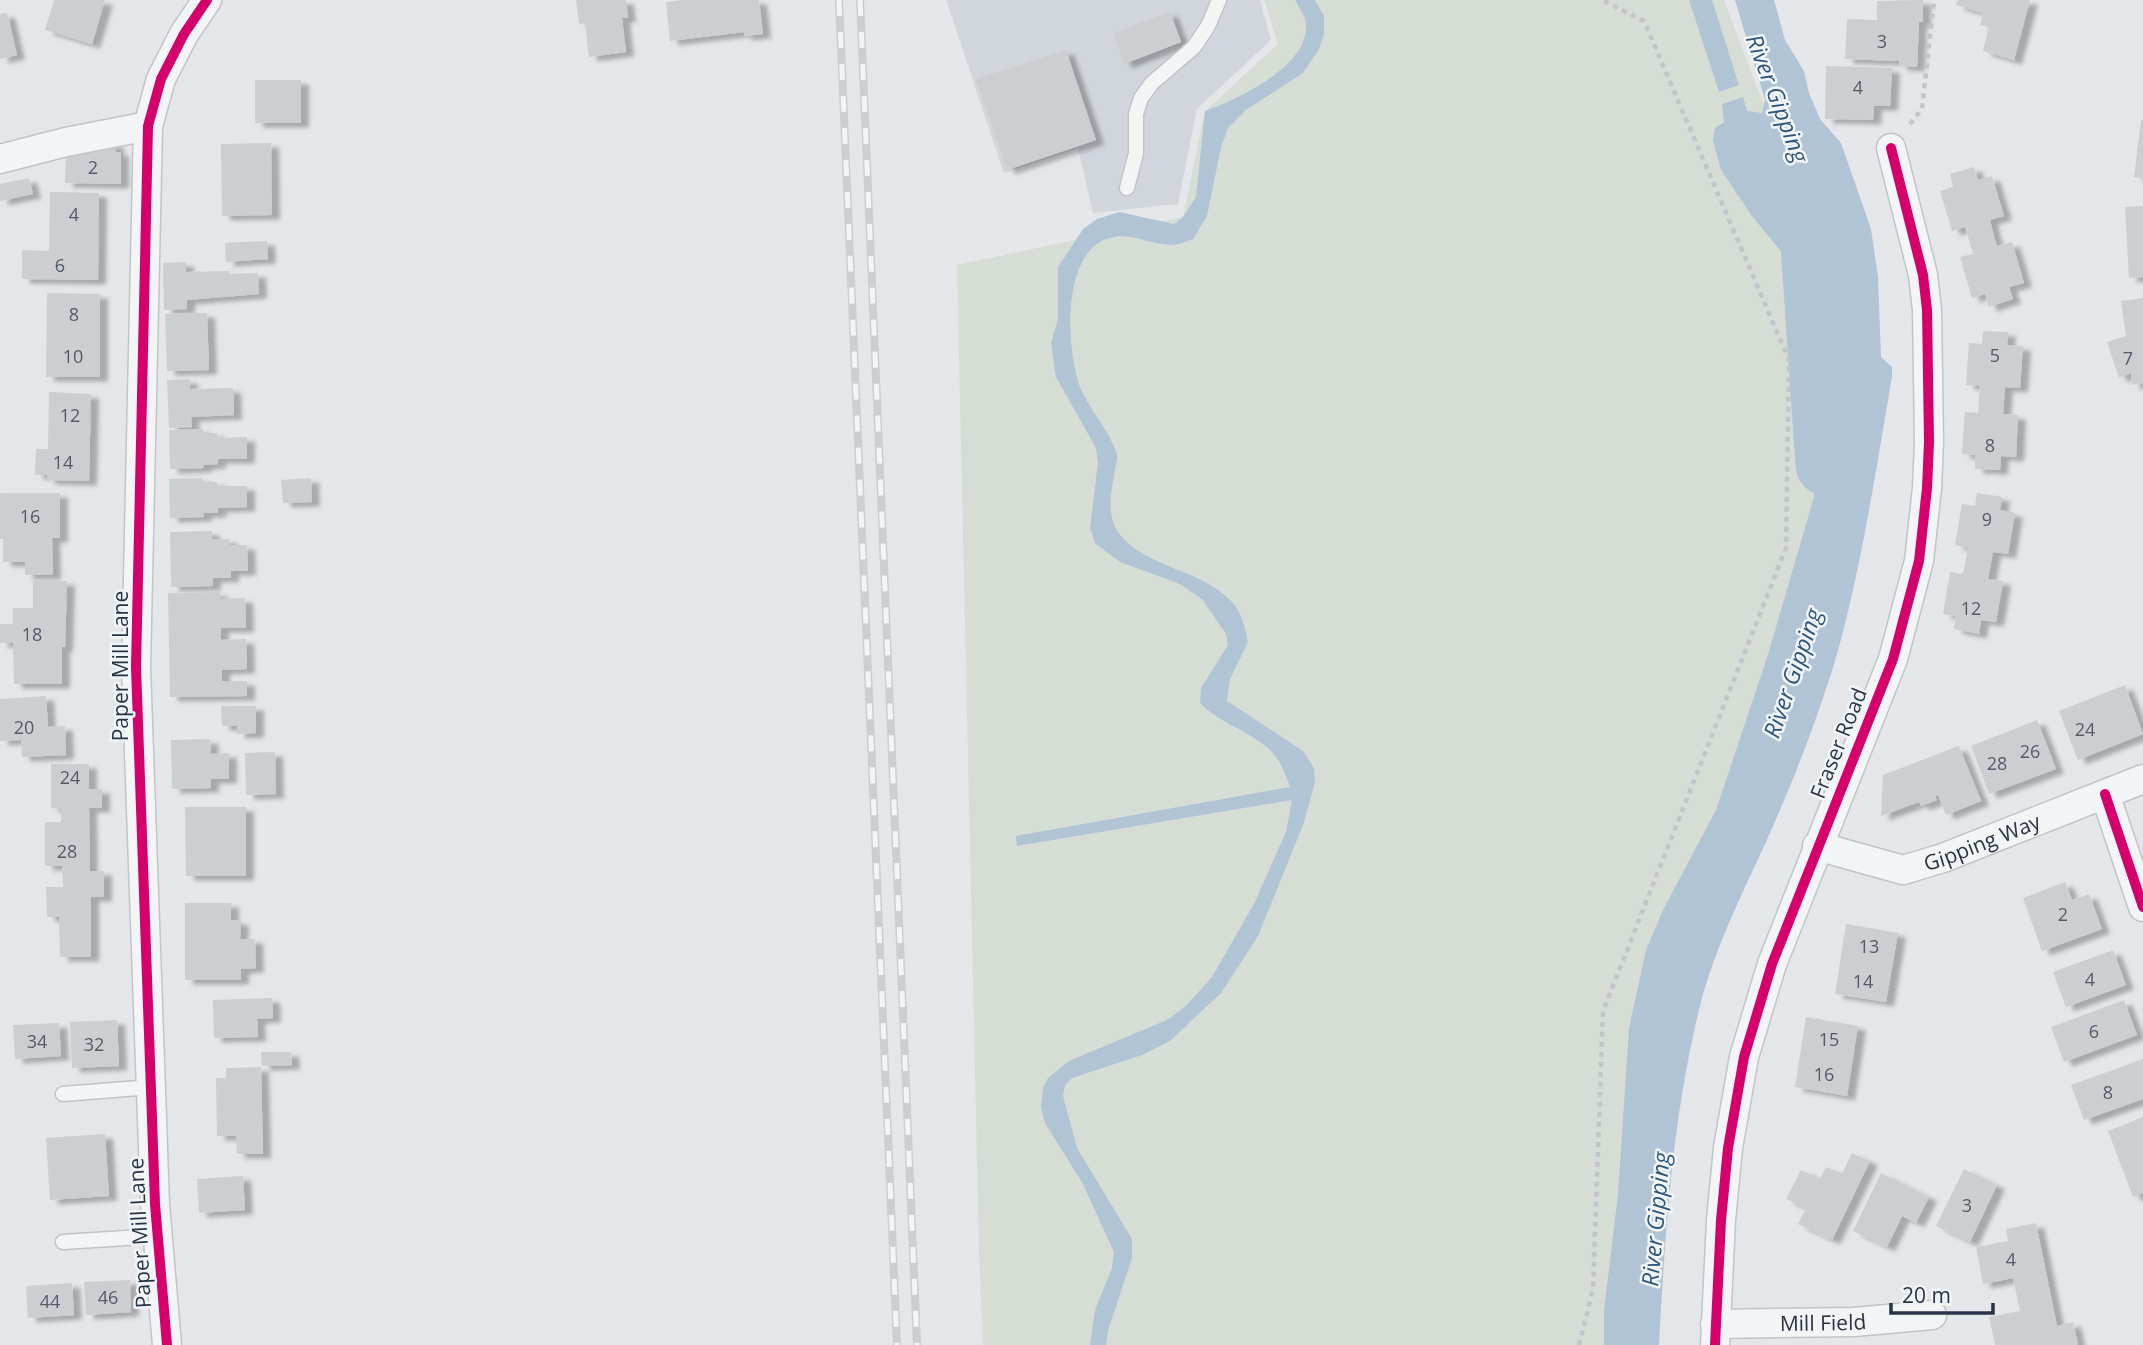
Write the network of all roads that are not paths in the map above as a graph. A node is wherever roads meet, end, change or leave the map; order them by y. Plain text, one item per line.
1 (207, 0) edge
2 (1219, 0) edge
3 (148, 126) junction
4 (1891, 148) road end
5 (0, 159) edge
6 (1127, 188) dead end
7 (2143, 779) edge
8 (2105, 794) junction
9 (1817, 846) junction
10 (2143, 906) edge
11 (151, 1087) junction
12 (63, 1094) dead end
13 (158, 1236) junction
14 (63, 1242) dead end
15 (1932, 1315) dead end
16 (1715, 1335) edge
17 (167, 1345) edge

1 - 3 street, Paper Mill Lane
2 - 6 lane
3 - 5 street
3 - 11 street, Paper Mill Lane
4 - 9 street, Fraser Road
7 - 8 street, Gipping Way
8 - 9 street, Gipping Way
8 - 10 street
9 - 16 street, Fraser Road
11 - 12 lane
11 - 13 street, Paper Mill Lane
13 - 14 lane
13 - 17 street, Paper Mill Lane
15 - 16 street, Mill Field

